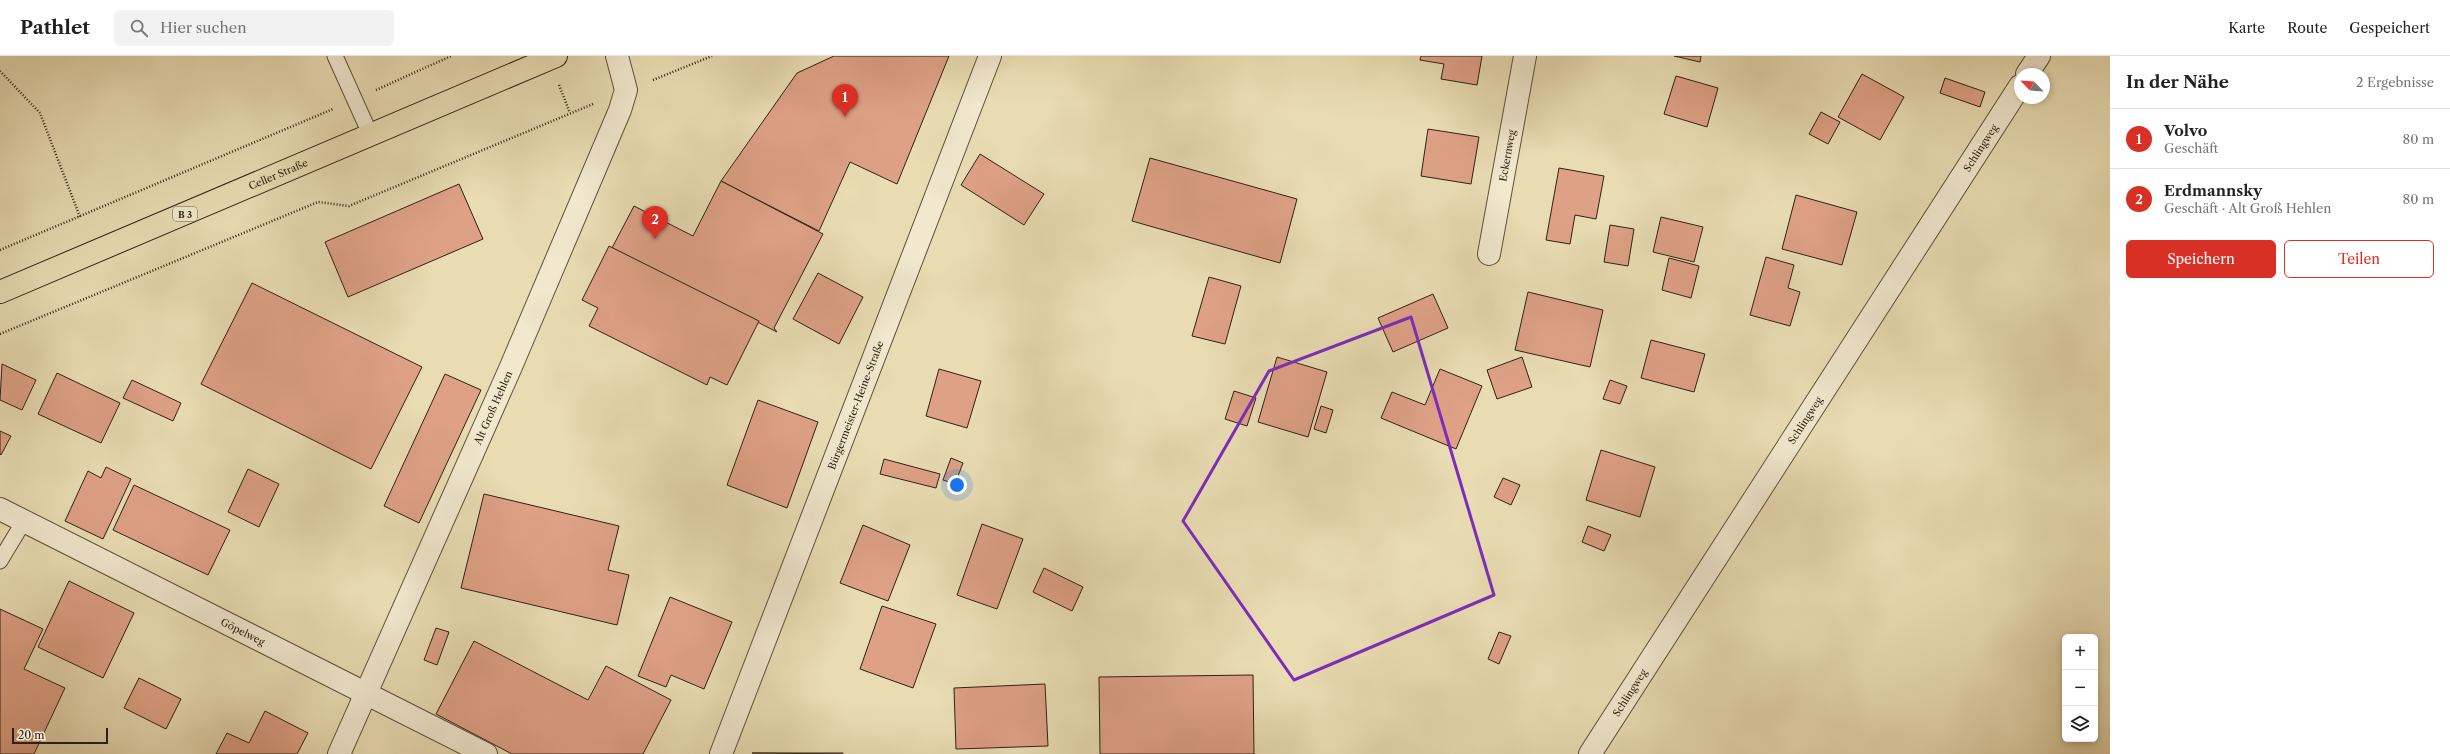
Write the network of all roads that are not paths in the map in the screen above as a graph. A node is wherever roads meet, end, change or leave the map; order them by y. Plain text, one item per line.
1 (335, 56) edge
2 (556, 56) edge
3 (617, 56) edge
4 (990, 56) edge
5 (1524, 56) edge
6 (2039, 56) edge
7 (2031, 68) edge
8 (2014, 95) edge
9 (371, 136) junction
10 (1489, 254) dead end
11 (0, 292) edge
12 (0, 509) edge
13 (24, 521) junction
14 (0, 561) edge
15 (366, 694) junction
16 (339, 754) edge
17 (486, 754) edge
18 (721, 754) edge
19 (1590, 754) edge

1 - 9 lane
2 - 9 main road, Celler Straße / B 3
3 - 15 street, Alt Groß Hehlen
4 - 18 street, Bürgermeister-Heine-Straße
5 - 10 street, Eckernweg
6 - 7 street
8 - 19 street, Schlingweg
9 - 11 main road, Celler Straße / B 3
12 - 13 street, Göpelweg
13 - 14 lane
13 - 15 street, Göpelweg
15 - 16 street, Alt Groß Hehlen
15 - 17 street, Göpelweg

